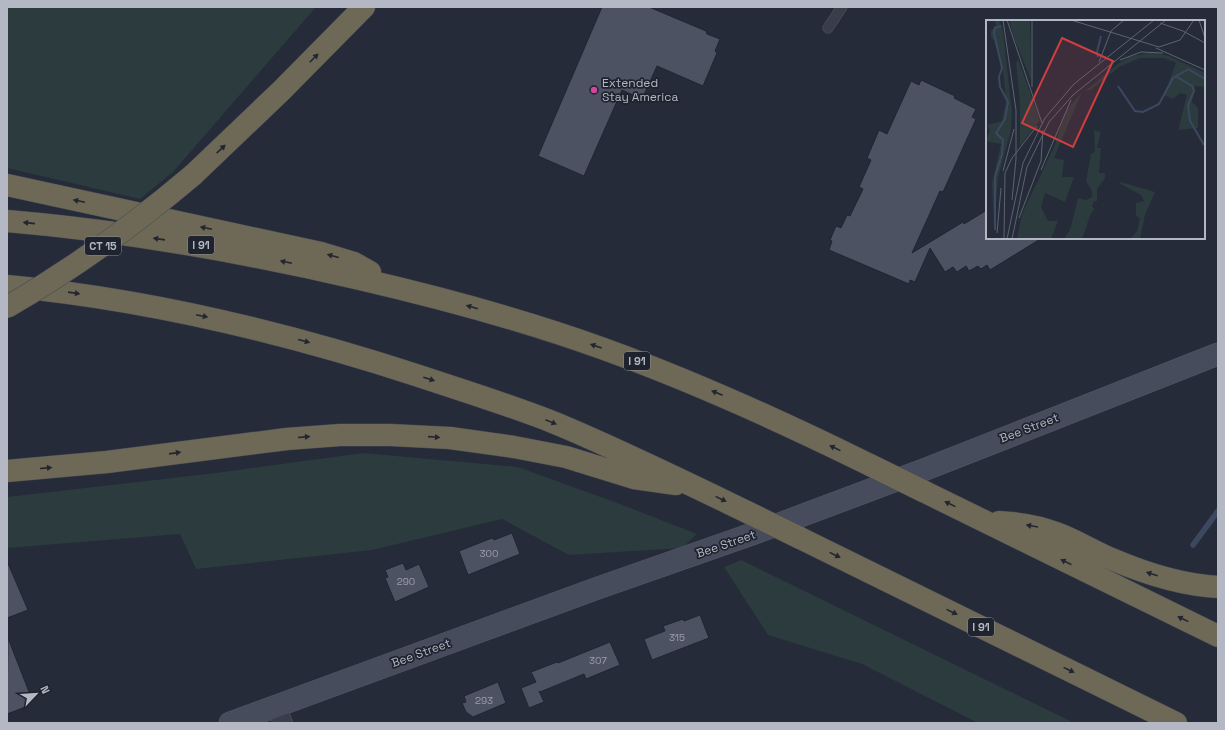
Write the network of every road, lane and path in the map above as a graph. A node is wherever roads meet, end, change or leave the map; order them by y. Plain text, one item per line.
1 (364, 7) edge
2 (378, 7) edge
3 (839, 8) edge
4 (828, 28) dead end
5 (339, 32) junction
6 (7, 184) edge
7 (7, 221) edge
8 (7, 286) edge
9 (393, 287) junction
10 (7, 307) edge
11 (1218, 354) edge
12 (7, 471) edge
13 (695, 486) junction
14 (984, 521) junction
15 (1218, 587) edge
16 (1218, 636) edge
17 (280, 715) edge
18 (1169, 721) edge
19 (230, 723) edge

1 - 5 highway, CT 15
2 - 5 highway
3 - 4 lane
10 -> 5 highway, CT 15, bridge
9 -> 6 highway
9 -> 7 highway, I 91
8 -> 13 highway, I 91
14 -> 9 highway, I 91, bridge
11 - 17 street, Bee Street
12 -> 13 highway
13 -> 18 highway, I 91, bridge
15 -> 14 highway
16 -> 14 highway, I 91
17 - 19 street, Bee Street

